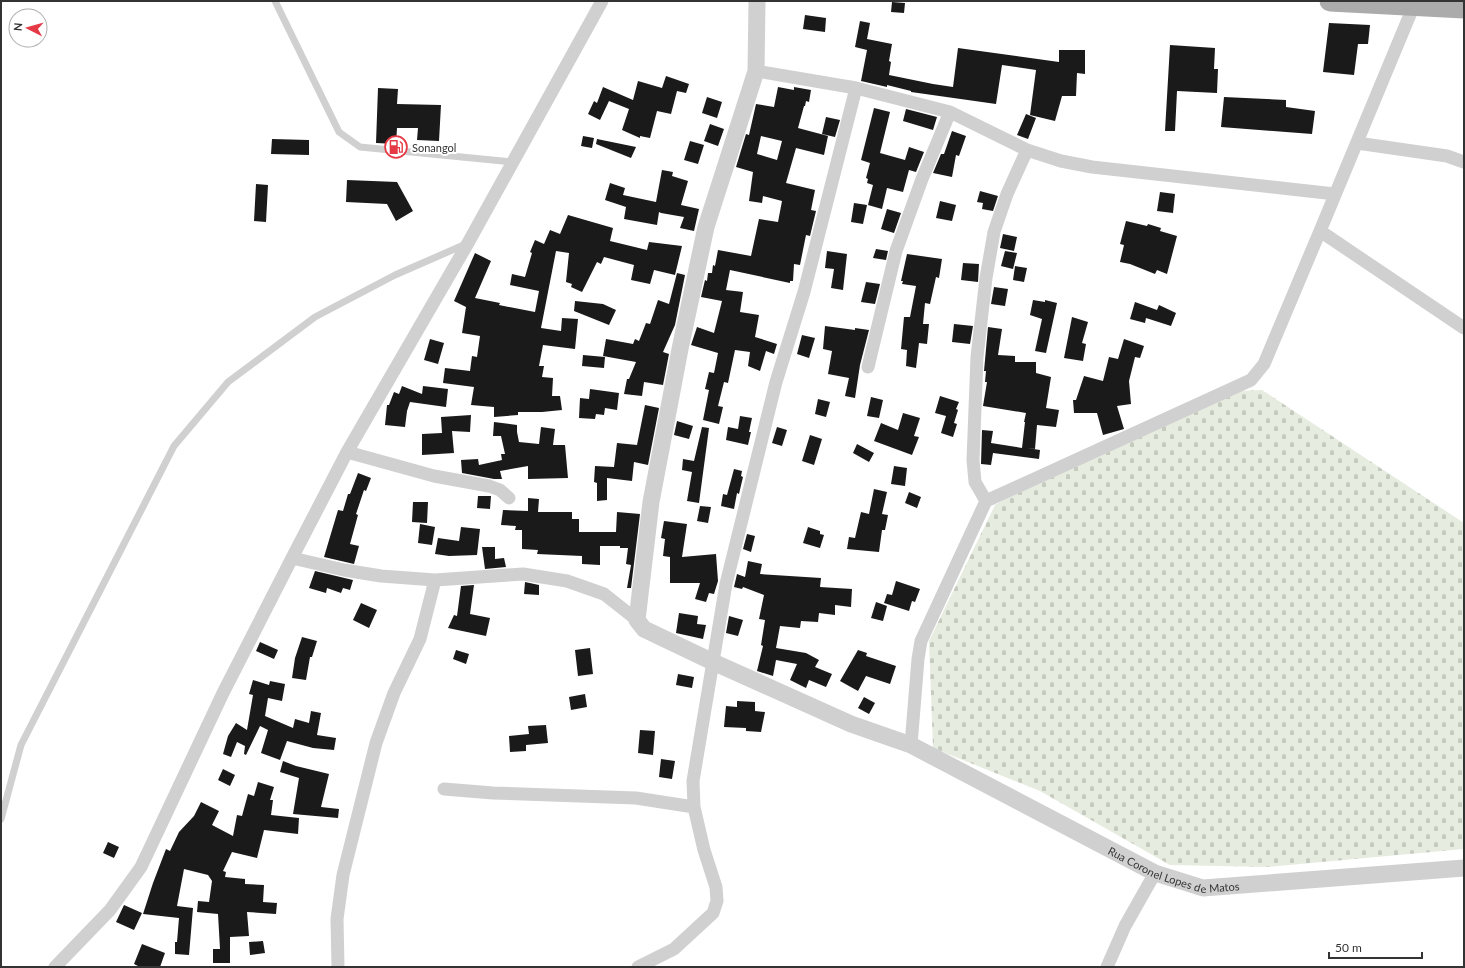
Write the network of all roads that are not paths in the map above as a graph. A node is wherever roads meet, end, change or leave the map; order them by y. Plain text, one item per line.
1 (275, 1) edge
2 (602, 1) edge
3 (757, 1) edge
4 (1330, 1) edge
5 (1414, 5) junction
6 (1464, 8) edge
7 (756, 71) junction
8 (856, 88) junction
9 (950, 112) junction
10 (1357, 143) junction
11 (1027, 150) junction
12 (513, 162) junction
13 (1464, 162) edge
14 (1335, 194) junction
15 (1320, 231) junction
16 (468, 243) junction
17 (1464, 328) edge
18 (868, 367) dead end
19 (347, 452) junction
20 (509, 498) dead end
21 (986, 501) junction
22 (292, 558) junction
23 (435, 580) junction
24 (637, 620) junction
25 (713, 662) junction
26 (911, 745) junction
27 (444, 789) dead end
28 (694, 807) junction
29 (1, 819) edge
30 (1464, 868) edge
31 (1155, 873) junction
32 (55, 967) edge
33 (338, 967) edge
34 (638, 967) edge
35 (1107, 967) edge

1 - 12 lane
2 - 12 street
3 - 7 street
4 - 5 main road
5 - 6 main road
5 - 10 street
7 - 8 street
7 - 24 street
8 - 9 street
8 - 25 street
9 - 11 street
9 - 18 street
10 - 13 street
10 - 14 street
11 - 14 street
11 - 21 street
12 - 16 street
14 - 15 street
15 - 17 street
15 - 21 street
16 - 19 street
16 - 29 lane
19 - 20 street
19 - 22 street
21 - 26 street
22 - 23 street
22 - 32 street
23 - 24 street
23 - 33 street
24 - 25 street, Rua Coronel Lopes de Matos
25 - 26 street, Rua Coronel Lopes de Matos
25 - 28 street
26 - 31 street, Rua Coronel Lopes de Matos
27 - 28 street
28 - 34 street
30 - 31 street, Rua Coronel Lopes de Matos
31 - 35 street

